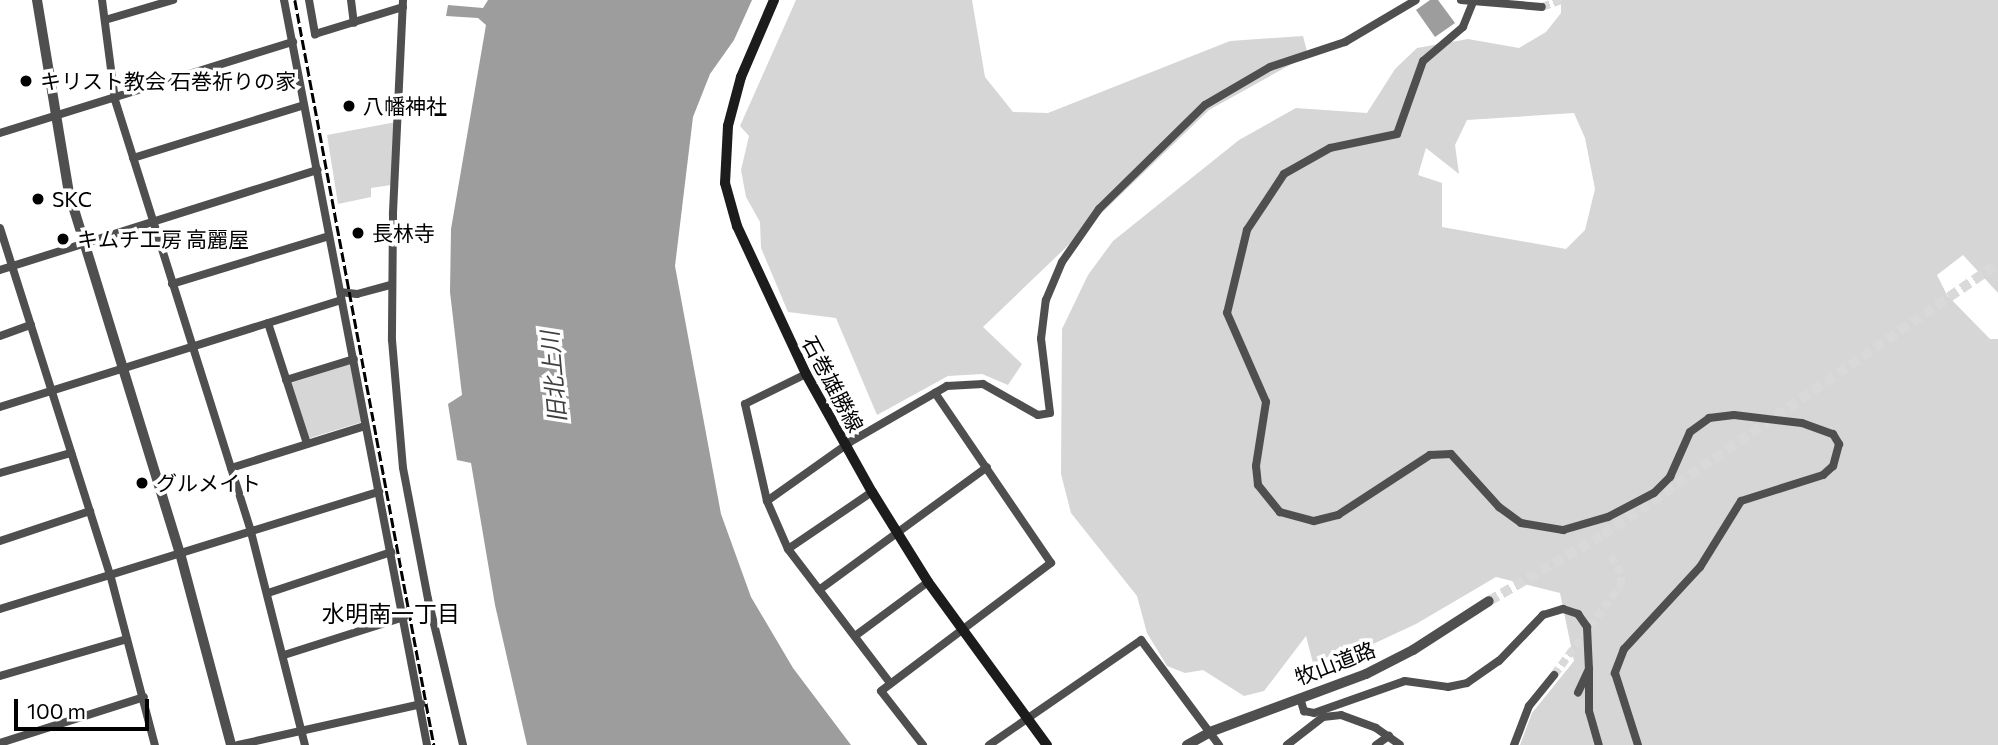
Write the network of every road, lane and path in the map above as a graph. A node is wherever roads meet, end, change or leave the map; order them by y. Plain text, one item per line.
1 (37, 0) edge
2 (102, 0) edge
3 (173, 0) edge
4 (284, 0) edge
5 (309, 0) edge
6 (351, 0) edge
7 (774, 0) edge
8 (1416, 0) edge
9 (1461, 0) edge
10 (1473, 2) junction
11 (403, 3) edge
12 (1542, 7) dead end
13 (105, 20) junction
14 (354, 23) junction
15 (293, 42) junction
16 (115, 100) junction
17 (304, 105) junction
18 (55, 118) junction
19 (0, 133) edge
20 (133, 158) junction
21 (318, 170) junction
22 (153, 223) junction
23 (0, 228) edge
24 (329, 236) junction
25 (83, 243) junction
26 (12, 266) junction
27 (0, 270) edge
28 (172, 284) junction
29 (391, 285) junction
30 (340, 296) junction
31 (268, 323) junction
32 (31, 325) junction
33 (0, 336) edge
34 (191, 347) junction
35 (354, 359) junction
36 (123, 368) junction
37 (806, 374) junction
38 (286, 380) junction
39 (52, 391) junction
40 (935, 393) junction
41 (0, 407) edge
42 (365, 426) junction
43 (307, 444) junction
44 (845, 447) junction
45 (71, 453) junction
46 (987, 467) junction
47 (231, 468) junction
48 (0, 473) edge
49 (379, 492) junction
50 (872, 492) junction
51 (767, 501) junction
52 (90, 511) junction
53 (251, 532) junction
54 (897, 535) junction
55 (0, 541) edge
56 (788, 549) junction
57 (391, 552) junction
58 (180, 553) junction
59 (110, 574) junction
60 (928, 582) junction
61 (819, 590) junction
62 (268, 593) junction
63 (1489, 601) tunnel mouth
64 (0, 609) edge
65 (404, 617) junction
66 (964, 631) junction
67 (855, 636) junction
68 (127, 639) junction
69 (284, 655) junction
70 (1589, 669) junction
71 (0, 676) edge
72 (1553, 676) tunnel mouth
73 (890, 683) junction
74 (1578, 693) dead end
75 (144, 697) junction
76 (1300, 698) junction
77 (421, 704) junction
78 (1028, 718) junction
79 (303, 728) junction
80 (1210, 732) junction
81 (1389, 736) junction
82 (0, 743) edge
83 (155, 745) edge
84 (231, 745) edge
85 (238, 745) edge
86 (305, 745) edge
87 (427, 745) edge
88 (463, 745) edge
89 (923, 745) edge
90 (989, 745) edge
91 (1047, 745) edge
92 (1187, 745) edge
93 (1219, 745) edge
94 (1287, 745) edge
95 (1376, 745) edge
96 (1400, 745) edge
97 (1514, 745) edge
98 (1599, 745) edge
99 (1638, 745) edge

1 - 18 street
2 - 13 street
3 - 13 street
4 - 15 street
5 - 14 street
6 - 14 street
7 - 37 main road, 石巻雄勝線
8 - 40 street
9 - 10 street
10 - 12 street
10 - 99 street
11 - 14 street
11 - 29 street
13 - 16 street
15 - 16 street
15 - 17 street
16 - 18 street
16 - 20 street
17 - 20 street
17 - 21 street
18 - 19 street
18 - 25 street
20 - 22 street
21 - 22 street
21 - 24 street
22 - 25 street
22 - 28 street
23 - 26 street
24 - 28 street
24 - 30 street
25 - 26 street
25 - 36 street
26 - 27 street
26 - 32 street
28 - 34 street
29 - 30 street
29 - 88 street
30 - 31 street
30 - 35 street
31 - 34 street
31 - 38 street
32 - 33 street
32 - 39 street
34 - 36 street
34 - 47 street
35 - 38 street
35 - 42 street
36 - 39 street
36 - 58 street
37 - 44 main road, 石巻雄勝線
37 - 51 street
38 - 43 street
39 - 41 street
39 - 45 street
40 - 44 street
40 - 46 street
42 - 43 street
42 - 49 street
43 - 47 street
44 - 50 main road, 石巻雄勝線
44 - 51 street
45 - 48 street
45 - 52 street
46 - 54 street
46 - 66 street
47 - 53 street
49 - 53 street
49 - 57 street
50 - 54 main road, 石巻雄勝線
50 - 56 street
51 - 56 street
52 - 55 street
52 - 59 street
53 - 58 street
53 - 62 street
54 - 60 main road, 石巻雄勝線
54 - 61 street
56 - 61 street
57 - 62 street
57 - 65 street
58 - 59 street
58 - 84 street
59 - 64 street
59 - 68 street
60 - 66 main road, 石巻雄勝線
60 - 67 street
61 - 67 street
62 - 69 street
63 - 76 street, 牧山道路
65 - 69 street
65 - 77 street
66 - 73 street
66 - 78 main road, 石巻雄勝線
67 - 73 street
68 - 71 street
68 - 75 street
69 - 79 street
70 - 74 street
70 - 76 street
70 - 98 street
72 - 97 street
73 - 89 street
75 - 82 street
75 - 83 street
76 - 80 street, 牧山道路
77 - 79 street
77 - 87 street
78 - 80 street
78 - 90 street
78 - 91 main road, 石巻雄勝線
79 - 85 street
79 - 86 street
80 - 92 street, 牧山道路
80 - 93 street
81 - 94 street
81 - 95 street
81 - 96 street

